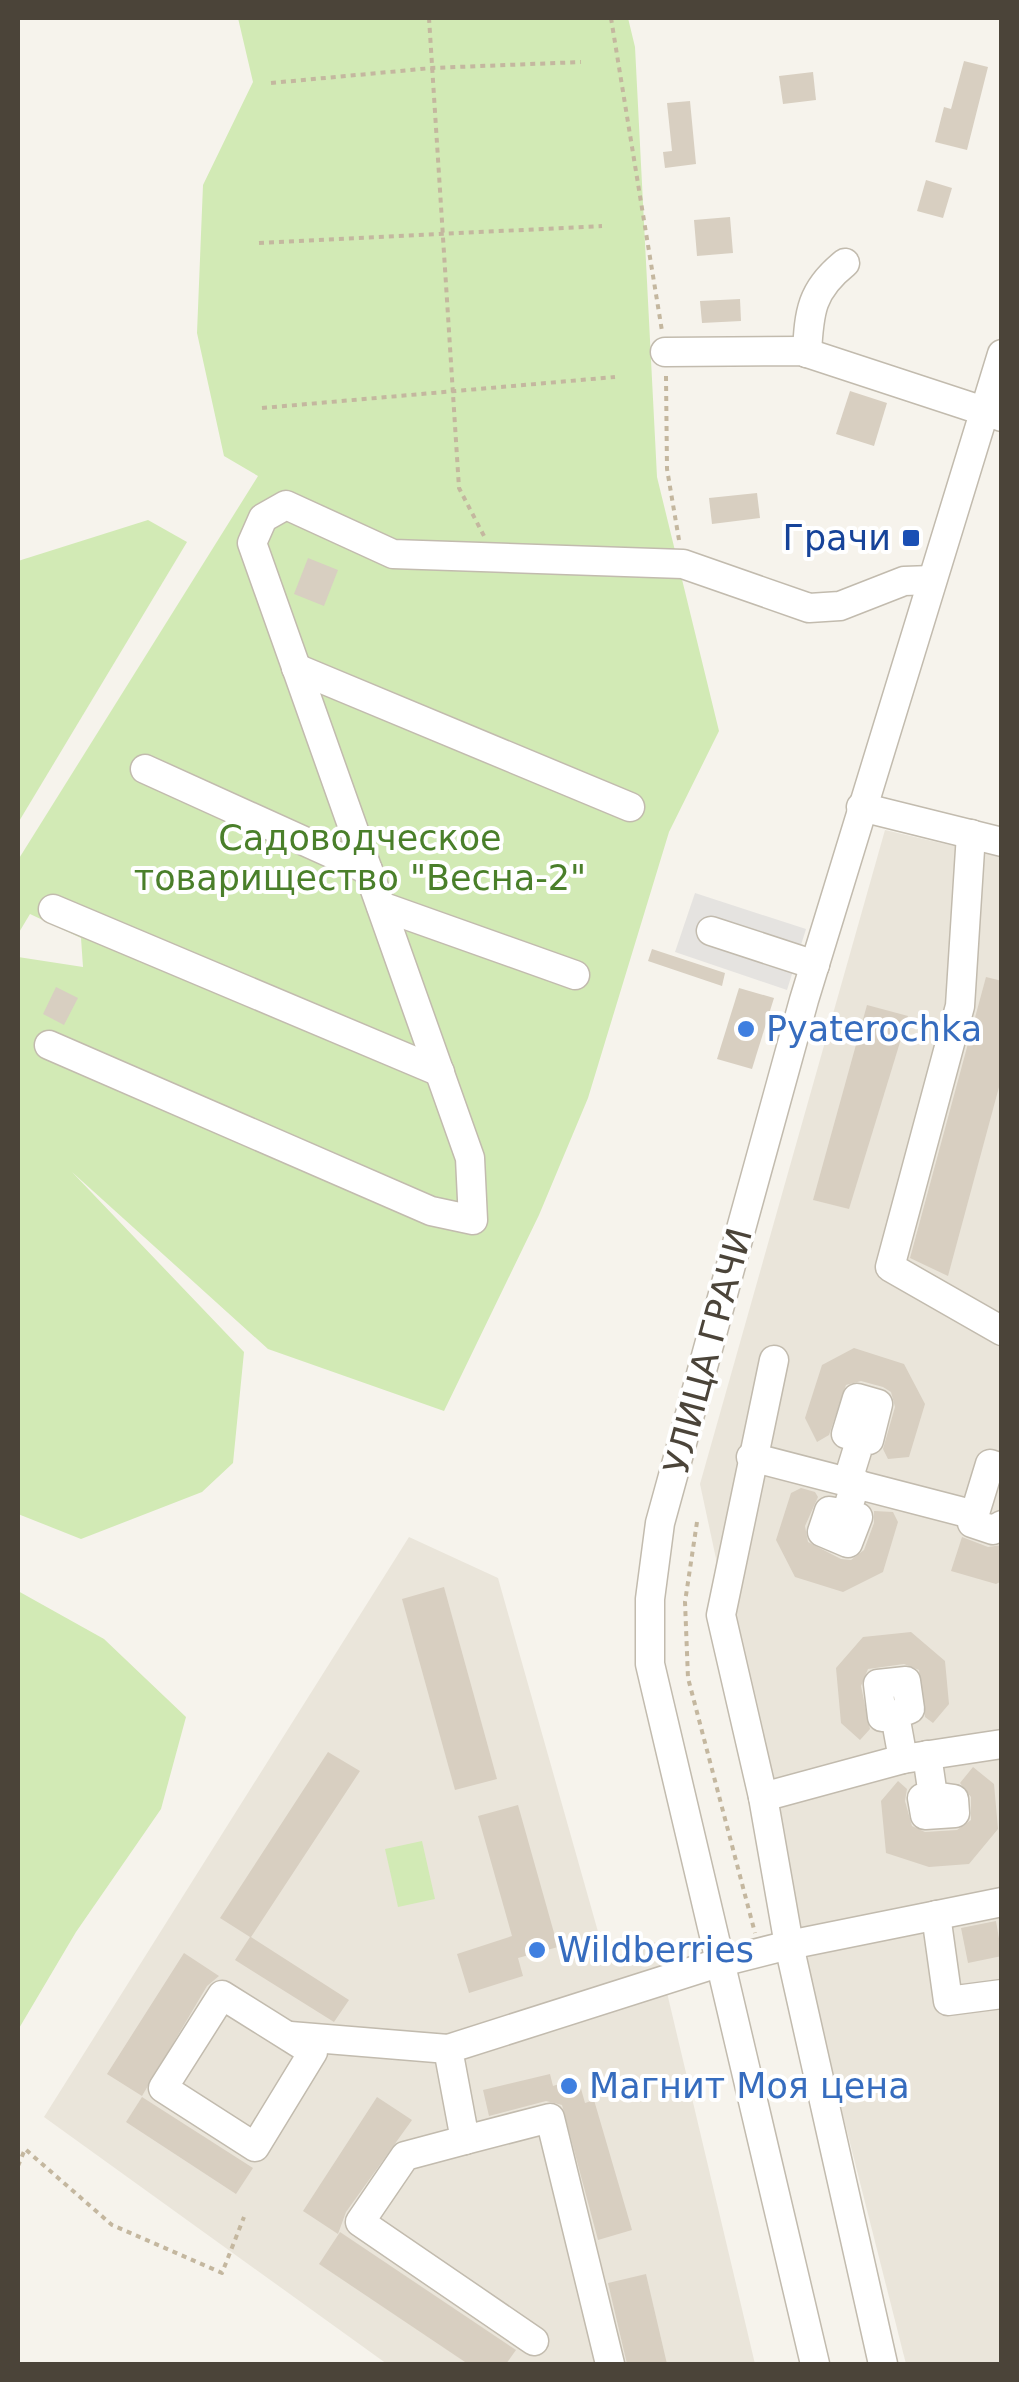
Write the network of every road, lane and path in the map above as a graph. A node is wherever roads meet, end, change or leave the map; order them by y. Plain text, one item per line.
1 (429, 18) edge
2 (611, 18) edge
3 (582, 62) dead end
4 (432, 68) junction
5 (271, 84) dead end
6 (602, 226) dead end
7 (442, 231) junction
8 (259, 243) dead end
9 (845, 264) dead end
10 (665, 352) junction
11 (807, 354) junction
12 (1002, 354) edge
13 (615, 377) dead end
14 (453, 388) junction
15 (262, 408) dead end
16 (992, 416) edge
17 (494, 556) junction
18 (683, 564) junction
19 (932, 580) junction
20 (296, 668) junction
21 (145, 769) dead end
22 (861, 807) junction
23 (630, 808) dead end
24 (972, 834) junction
25 (1002, 842) edge
26 (368, 870) junction
27 (381, 906) junction
28 (53, 909) dead end
29 (711, 931) dead end
30 (815, 965) junction
31 (575, 975) dead end
32 (49, 1045) dead end
33 (440, 1072) junction
34 (1002, 1331) edge
35 (774, 1360) dead end
36 (860, 1438) dead end
37 (751, 1458) junction
38 (1002, 1468) edge
39 (852, 1481) junction
40 (846, 1514) dead end
41 (974, 1515) junction
42 (697, 1522) dead end
43 (1002, 1525) edge
44 (895, 1715) dead end
45 (1002, 1744) edge
46 (915, 1757) junction
47 (932, 1796) dead end
48 (763, 1797) junction
49 (1002, 1902) edge
50 (956, 1914) junction
51 (789, 1945) junction
52 (760, 1952) junction
53 (718, 1963) junction
54 (1002, 1994) edge
55 (288, 2036) junction
56 (448, 2049) junction
57 (466, 2140) junction
58 (18, 2148) edge
59 (25, 2149) junction
60 (18, 2166) edge
61 (244, 2217) dead end
62 (534, 2340) dead end
63 (610, 2364) edge
64 (815, 2364) edge
65 (883, 2364) edge

1 - 4 path
2 - 10 path
3 - 4 path
4 - 5 path
4 - 7 path
6 - 7 path
7 - 8 path
7 - 14 path
9 - 11 street
10 - 11 street
10 - 18 path
11 - 16 street
12 - 16 street, УЛИЦА ГРАЧИ
13 - 14 path
14 - 15 path
14 - 17 path
16 - 19 street, УЛИЦА ГРАЧИ
17 - 18 street
17 - 20 street
18 - 19 street
19 - 22 street, УЛИЦА ГРАЧИ
20 - 23 street
20 - 26 street
21 - 26 street
22 - 24 street
22 - 30 street, УЛИЦА ГРАЧИ
24 - 25 street
24 - 34 street
26 - 27 street
27 - 31 street
27 - 33 street
28 - 33 street
29 - 30 street
30 - 53 street, УЛИЦА ГРАЧИ
32 - 33 street
35 - 37 street
36 - 39 street
37 - 39 street
37 - 48 street
38 - 41 street
39 - 40 street
39 - 41 street
41 - 43 street
42 - 52 path
44 - 46 street
45 - 46 street
46 - 47 street
46 - 48 street
48 - 51 street
49 - 50 street
50 - 51 street
50 - 54 street
51 - 52 street
51 - 65 street
52 - 53 street
53 - 56 street
53 - 64 street, УЛИЦА ГРАЧИ
55 - 55 street
55 - 56 street
56 - 57 street
57 - 62 street
57 - 63 street
58 - 59 path
59 - 60 path
59 - 61 path

